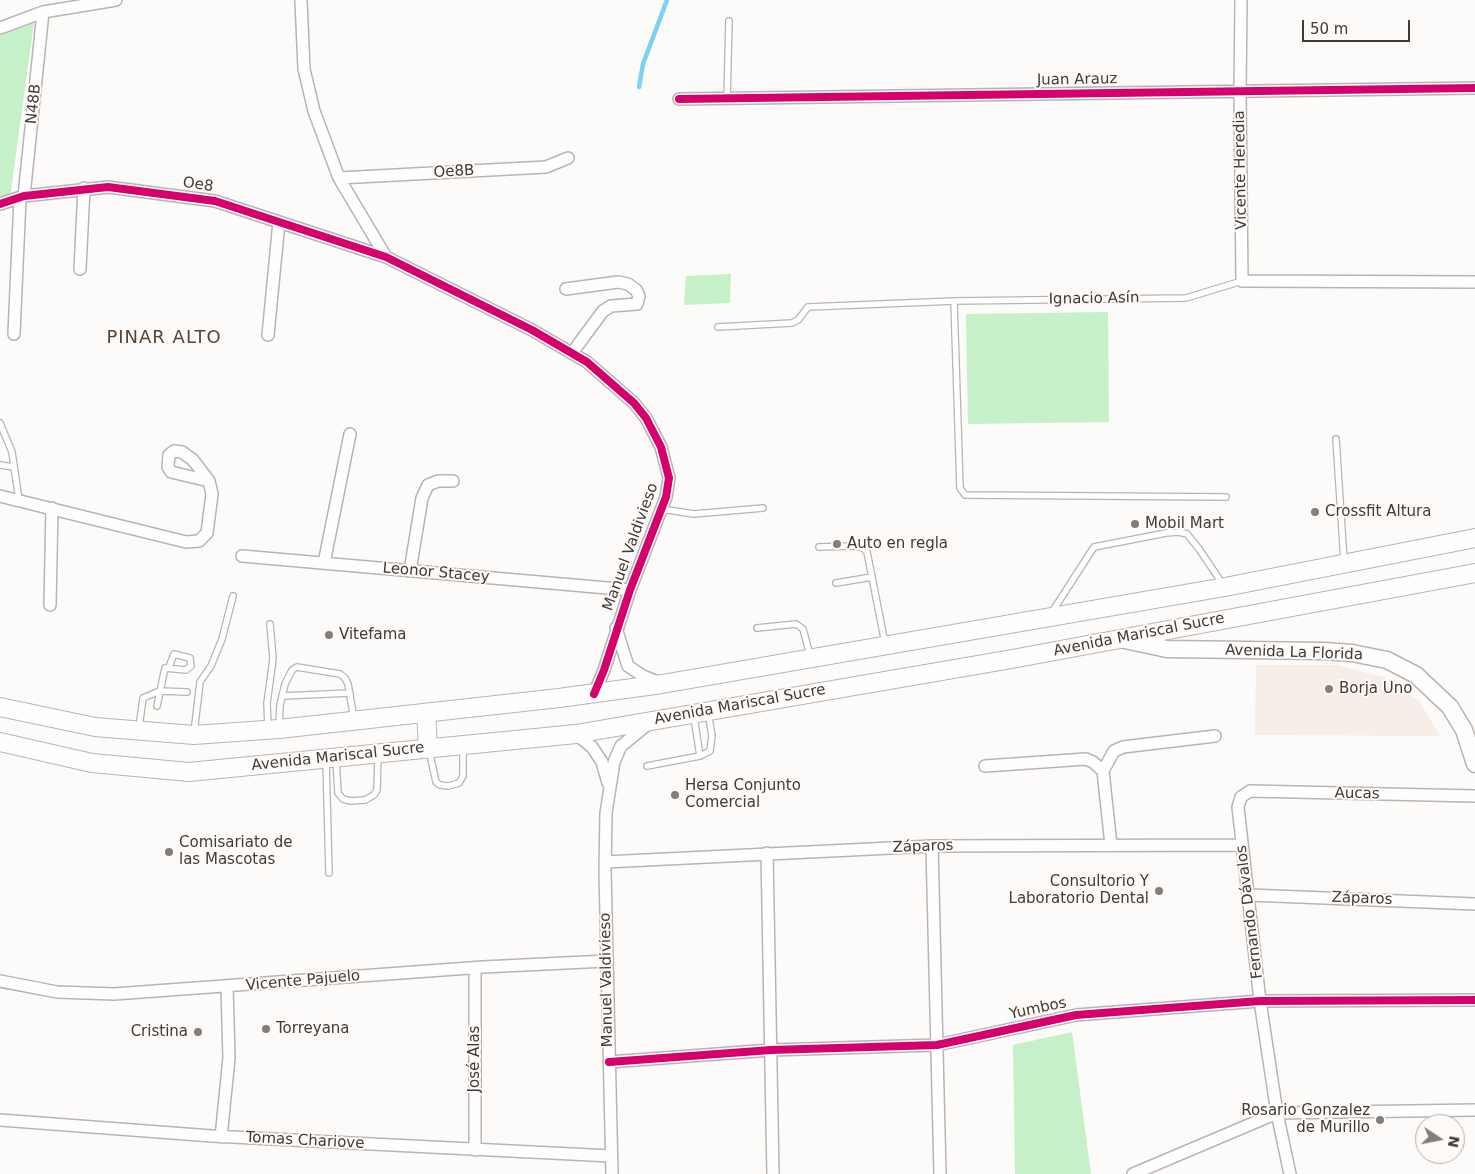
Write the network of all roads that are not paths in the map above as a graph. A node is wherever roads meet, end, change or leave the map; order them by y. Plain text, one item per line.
1 (116, 0) edge
2 (301, 0) edge
3 (1241, 0) edge
4 (43, 12) junction
5 (729, 21) dead end
6 (0, 28) edge
7 (1475, 88) edge
8 (1240, 91) junction
9 (727, 98) junction
10 (679, 99) dead end
11 (568, 158) dead end
12 (339, 178) junction
13 (84, 188) junction
14 (22, 197) junction
15 (0, 204) edge
16 (279, 222) junction
17 (386, 256) junction
18 (80, 268) dead end
19 (1242, 281) junction
20 (1475, 282) edge
21 (566, 288) dead end
22 (954, 301) junction
23 (718, 327) dead end
24 (14, 334) dead end
25 (268, 335) dead end
26 (572, 353) junction
27 (0, 423) edge
28 (350, 434) dead end
29 (1336, 439) dead end
30 (0, 464) edge
31 (14, 467) junction
32 (209, 481) dead end
33 (454, 481) dead end
34 (0, 496) edge
35 (1226, 497) dead end
36 (19, 500) junction
37 (52, 508) junction
38 (763, 508) dead end
39 (661, 509) junction
40 (1475, 538) edge
41 (819, 547) dead end
42 (242, 556) dead end
43 (324, 563) junction
44 (1344, 564) junction
45 (410, 571) junction
46 (1475, 573) edge
47 (872, 577) junction
48 (836, 583) dead end
49 (1225, 587) junction
50 (630, 590) junction
51 (233, 596) dead end
52 (50, 605) dead end
53 (1049, 617) junction
54 (270, 624) dead end
55 (616, 628) junction
56 (757, 628) dead end
57 (1120, 639) junction
58 (886, 645) junction
59 (810, 658) junction
60 (169, 667) dead end
61 (662, 684) junction
62 (160, 691) junction
63 (187, 692) dead end
64 (350, 693) junction
65 (594, 694) junction
66 (282, 696) junction
67 (157, 706) dead end
68 (0, 707) edge
69 (700, 711) junction
70 (426, 713) junction
71 (655, 719) junction
72 (354, 721) junction
73 (138, 730) junction
74 (274, 730) junction
75 (576, 734) junction
76 (194, 735) junction
77 (1215, 736) dead end
78 (0, 742) edge
79 (463, 744) junction
80 (428, 747) junction
81 (377, 753) junction
82 (700, 756) junction
83 (331, 758) junction
84 (1475, 764) edge
85 (647, 766) dead end
86 (985, 766) dead end
87 (1103, 771) junction
88 (609, 786) junction
89 (1475, 796) edge
90 (1241, 797) joint
91 (1111, 845) junction
92 (1242, 845) junction
93 (932, 846) junction
94 (767, 854) junction
95 (605, 862) junction
96 (329, 873) dead end
97 (1250, 895) junction
98 (1475, 904) edge
99 (606, 961) junction
100 (475, 968) junction
101 (0, 982) edge
102 (227, 988) junction
103 (1475, 1000) edge
104 (1260, 1001) junction
105 (937, 1046) junction
106 (771, 1050) junction
107 (609, 1062) junction
108 (1475, 1110) edge
109 (1277, 1113) junction
110 (0, 1120) edge
111 (221, 1137) junction
112 (475, 1150) junction
113 (611, 1156) junction
114 (612, 1174) edge
115 (773, 1174) edge
116 (940, 1174) edge
117 (1133, 1174) edge
118 (1290, 1174) edge

1 - 4 street
2 - 12 street
3 - 8 street, Vicente Heredia
4 - 6 street
4 - 14 street, N48B
5 - 9 lane
7 - 8 street, Juan Arauz
8 - 9 street, Juan Arauz
8 - 19 street, Vicente Heredia
9 - 10 street, Juan Arauz
11 - 12 street, Oe8B
12 - 17 street
13 - 14 street, Oe8
13 - 16 street, Oe8
13 - 18 street
14 - 15 street, Oe8
14 - 24 street, N48B
16 - 17 street, Oe8
16 - 25 street
17 - 26 street, Manuel Valdivieso
19 - 20 street, Ignacio Asín
19 - 22 lane, Ignacio Asín
21 - 26 street
22 - 23 lane, Ignacio Asín
22 - 35 lane
26 - 39 street, Manuel Valdivieso
27 - 31 lane
28 - 43 street
29 - 44 lane
30 - 31 lane
31 - 36 lane
32 - 37 street
33 - 45 street
34 - 36 street
36 - 37 street
37 - 52 street
38 - 39 lane
39 - 50 street, Manuel Valdivieso
40 - 44 main road, Avenida Mariscal Sucre
41 - 47 lane
42 - 43 street, Leonor Stacey
43 - 45 street, Leonor Stacey
44 - 49 main road, Avenida Mariscal Sucre
45 - 50 street, Leonor Stacey
46 - 57 main road, Avenida Mariscal Sucre
47 - 48 lane
47 - 58 lane
49 - 53 main road, Avenida Mariscal Sucre
49 - 53 lane
50 - 55 street, Manuel Valdivieso
51 - 76 lane
53 - 58 main road, Avenida Mariscal Sucre
54 - 74 lane
55 - 61 street, Manuel Valdivieso
55 - 65 street, Manuel Valdivieso
56 - 59 lane
57 - 69 main road, Avenida Mariscal Sucre
57 - 84 main road, Avenida La Florida
58 - 59 main road, Avenida Mariscal Sucre
59 - 61 main road, Avenida Mariscal Sucre
60 - 62 lane
61 - 65 main road, Avenida Mariscal Sucre
62 - 63 lane
62 - 67 lane
62 - 73 lane
64 - 66 lane
64 - 66 lane
64 - 72 lane
65 - 70 main road, Avenida Mariscal Sucre
66 - 74 lane
68 - 73 main road, Avenida Mariscal Sucre
69 - 71 main road, Avenida Mariscal Sucre
69 - 82 lane
69 - 82 lane
70 - 72 main road, Avenida Mariscal Sucre
70 - 80 main road
71 - 75 main road, Avenida Mariscal Sucre
71 - 88 street, Manuel Valdivieso
72 - 74 main road, Avenida Mariscal Sucre
73 - 76 main road, Avenida Mariscal Sucre
74 - 76 main road, Avenida Mariscal Sucre
75 - 79 main road, Avenida Mariscal Sucre
75 - 88 street, Manuel Valdivieso
77 - 87 street
78 - 83 main road, Avenida Mariscal Sucre
79 - 80 main road, Avenida Mariscal Sucre
79 - 80 lane
80 - 81 main road, Avenida Mariscal Sucre
81 - 83 main road, Avenida Mariscal Sucre
81 - 83 lane
82 - 85 lane
83 - 96 lane
86 - 87 street
87 - 91 street
88 - 95 street, Manuel Valdivieso
89 - 90 street, Aucas
90 - 92 street, Fernando Dávalos
91 - 92 street, Záparos
91 - 93 street, Záparos
92 - 97 street, Fernando Dávalos
93 - 94 street, Záparos
93 - 105 street
94 - 95 street, Záparos
94 - 106 street
95 - 99 street, Manuel Valdivieso
97 - 98 street, Záparos
97 - 104 street, Fernando Dávalos
99 - 100 street, Vicente Pajuelo
99 - 107 street, Manuel Valdivieso
100 - 102 street, Vicente Pajuelo
100 - 112 street, José Alas
101 - 102 street, Vicente Pajuelo
102 - 111 street
103 - 104 street, Yumbos
104 - 105 street, Yumbos
104 - 109 street, Fernando Dávalos
105 - 106 street, Yumbos
105 - 116 street
106 - 107 street, Yumbos
106 - 115 street
107 - 113 street, Manuel Valdivieso
108 - 109 street
109 - 117 street
109 - 118 street, Fernando Dávalos
110 - 111 street, Tomas Chariove
111 - 112 street, Tomas Chariove
112 - 113 street, Tomas Chariove
113 - 114 street, Manuel Valdivieso

